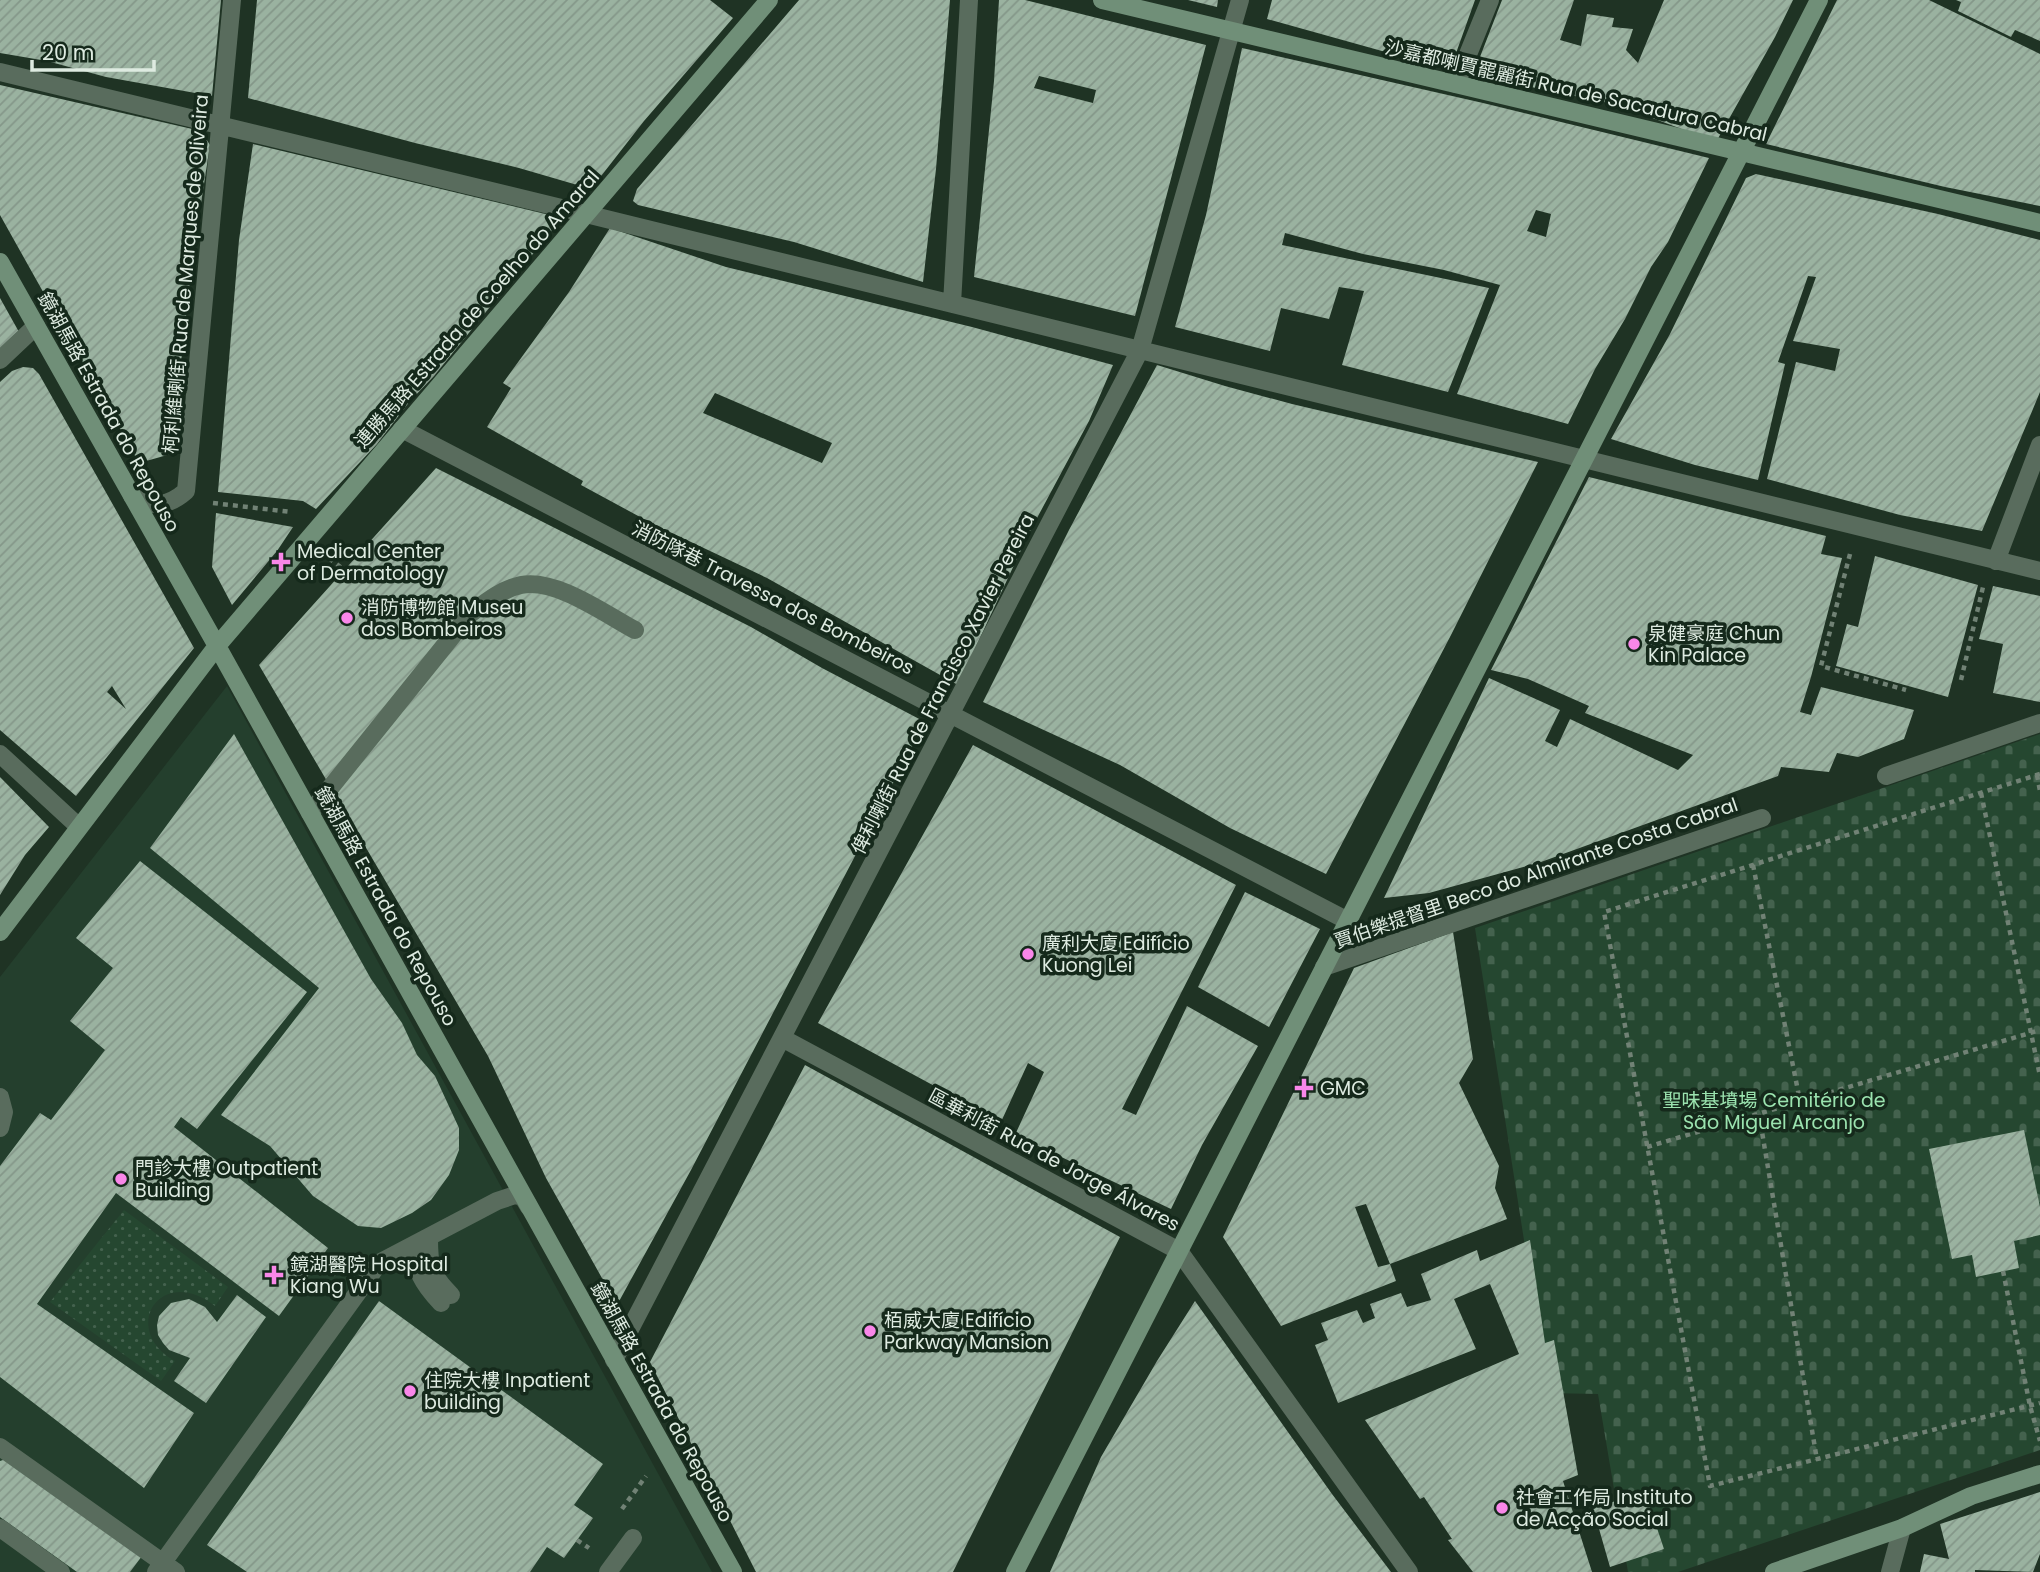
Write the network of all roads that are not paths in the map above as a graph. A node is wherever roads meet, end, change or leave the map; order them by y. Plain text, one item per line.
1 (232, 0) edge
2 (769, 0) edge
3 (969, 0) edge
4 (1102, 0) edge
5 (1240, 0) edge
6 (1490, 0) edge
7 (1819, 0) edge
8 (1231, 31) junction
9 (0, 72) edge
10 (1456, 84) junction
11 (220, 126) junction
12 (1741, 152) junction
13 (586, 214) junction
14 (2040, 223) edge
15 (0, 262) edge
16 (952, 304) junction
17 (36, 326) junction
18 (1140, 350) junction
19 (0, 360) edge
20 (402, 429) junction
21 (2040, 445) edge
22 (1584, 460) junction
23 (132, 496) junction
24 (1993, 560) junction
25 (2040, 571) edge
26 (635, 630) dead end
27 (217, 646) junction
28 (950, 714) junction
29 (2040, 723) edge
30 (0, 754) edge
31 (1886, 776) dead end
32 (310, 813) junction
33 (1762, 818) dead end
34 (79, 827) junction
35 (1348, 921) junction
36 (0, 932) edge
37 (1324, 967) junction
38 (782, 1038) junction
39 (0, 1097) edge
40 (0, 1128) edge
41 (506, 1165) junction
42 (497, 1200) junction
43 (532, 1211) junction
44 (423, 1240) junction
45 (1179, 1251) junction
46 (446, 1299) dead end
47 (614, 1360) junction
48 (0, 1447) edge
49 (2040, 1474) edge
50 (0, 1528) edge
51 (1902, 1528) junction
52 (633, 1538) dead end
53 (165, 1569) edge
54 (61, 1572) edge
55 (608, 1572) edge
56 (733, 1572) edge
57 (1015, 1572) edge
58 (1409, 1572) edge
59 (1774, 1572) edge
60 (1890, 1572) edge

1 - 11 street, 柯利維喇街 Rua de Marques de Oliveira
2 - 13 street, 連勝馬路 Estrada de Coelho do Amaral
3 - 16 street
4 - 8 street, 沙嘉都喇賈罷麗街 Rua de Sacadura Cabral
5 - 8 street, 俾利喇街 Rua de Francisco Xavier Pereira
6 - 10 street
7 - 12 street
8 - 10 street, 沙嘉都喇賈罷麗街 Rua de Sacadura Cabral
8 - 18 street, 俾利喇街 Rua de Francisco Xavier Pereira
9 - 11 street
10 - 12 street, 沙嘉都喇賈罷麗街 Rua de Sacadura Cabral
11 - 13 street
11 - 23 street, 柯利維喇街 Rua de Marques de Oliveira
12 - 14 street, 沙嘉都喇賈罷麗街 Rua de Sacadura Cabral
12 - 22 street
13 - 16 street
13 - 20 street, 連勝馬路 Estrada de Coelho do Amaral
15 - 17 street, 鏡湖馬路 Estrada do Repouso
16 - 18 street
17 - 19 street
17 - 23 street, 鏡湖馬路 Estrada do Repouso
18 - 22 street
18 - 28 street, 俾利喇街 Rua de Francisco Xavier Pereira
20 - 27 street, 連勝馬路 Estrada de Coelho do Amaral
20 - 28 street, 消防隊巷 Travessa dos Bombeiros
21 - 24 street
22 - 24 street
22 - 35 street
23 - 27 street, 鏡湖馬路 Estrada do Repouso
24 - 25 street
26 - 32 street
27 - 32 street, 鏡湖馬路 Estrada do Repouso
27 - 34 street, 連勝馬路 Estrada de Coelho do Amaral
28 - 35 street, 消防隊巷 Travessa dos Bombeiros
28 - 38 street, 俾利喇街 Rua de Francisco Xavier Pereira
29 - 31 street
30 - 34 street
32 - 41 street, 鏡湖馬路 Estrada do Repouso
33 - 37 street, 賈伯樂提督里 Beco do Almirante Costa Cabral
34 - 36 street, 連勝馬路 Estrada de Coelho do Amaral
35 - 37 street
37 - 45 street
38 - 45 street, 區華利街 Rua de Jorge Álvares
38 - 47 street, 俾利喇街 Rua de Francisco Xavier Pereira
39 - 40 street
41 - 42 street
41 - 43 street, 鏡湖馬路 Estrada do Repouso
42 - 43 street
42 - 44 street
43 - 47 street, 鏡湖馬路 Estrada do Repouso
44 - 46 street
44 - 53 street
45 - 57 street
45 - 58 street, 區華利街 Rua de Jorge Álvares
47 - 56 street, 鏡湖馬路 Estrada do Repouso
48 - 53 street
49 - 51 street
50 - 54 street
51 - 59 street
51 - 60 street
52 - 55 street

